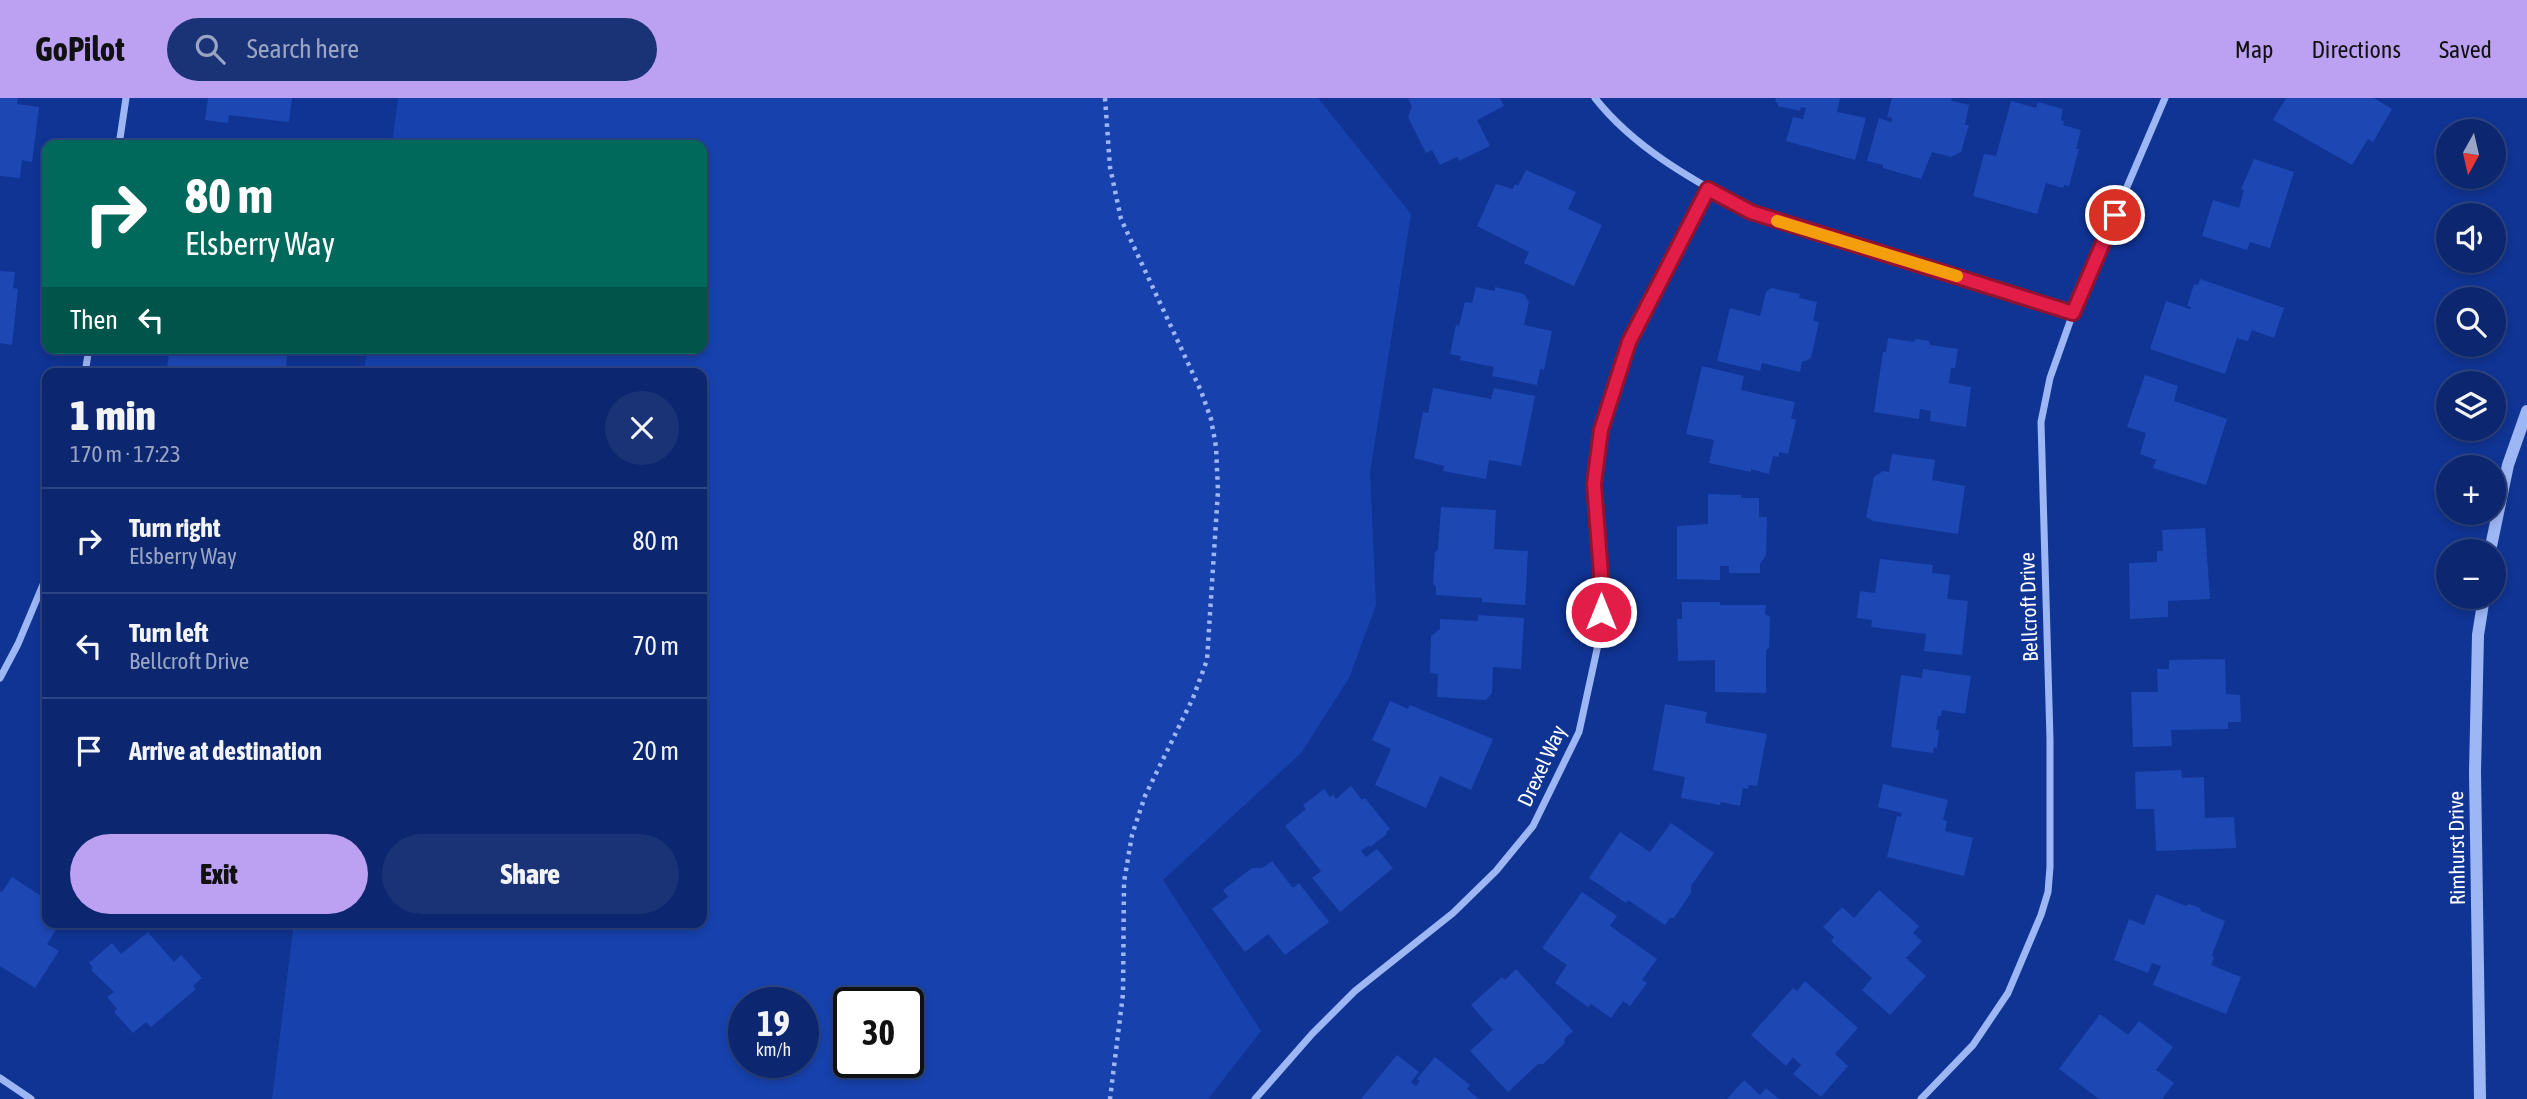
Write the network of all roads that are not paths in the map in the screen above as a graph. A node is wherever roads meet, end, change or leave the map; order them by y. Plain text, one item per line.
1 (126, 98) edge
2 (1595, 98) edge
3 (2165, 98) edge
4 (120, 140) edge
5 (1708, 189) junction
6 (2073, 313) junction
7 (2527, 411) edge
8 (2493, 539) edge
9 (42, 587) edge
10 (2482, 609) edge
11 (0, 678) edge
12 (0, 1078) edge
13 (31, 1099) edge
14 (1255, 1099) edge
15 (1921, 1099) edge
16 (2480, 1099) edge

1 - 4 street
2 - 5 street
3 - 6 street, Bellcroft Drive
5 - 6 street
5 - 14 street, Drexel Way
6 - 15 street, Bellcroft Drive
7 - 8 street
9 - 11 street
10 - 16 street, Rimhurst Drive
12 - 13 street

